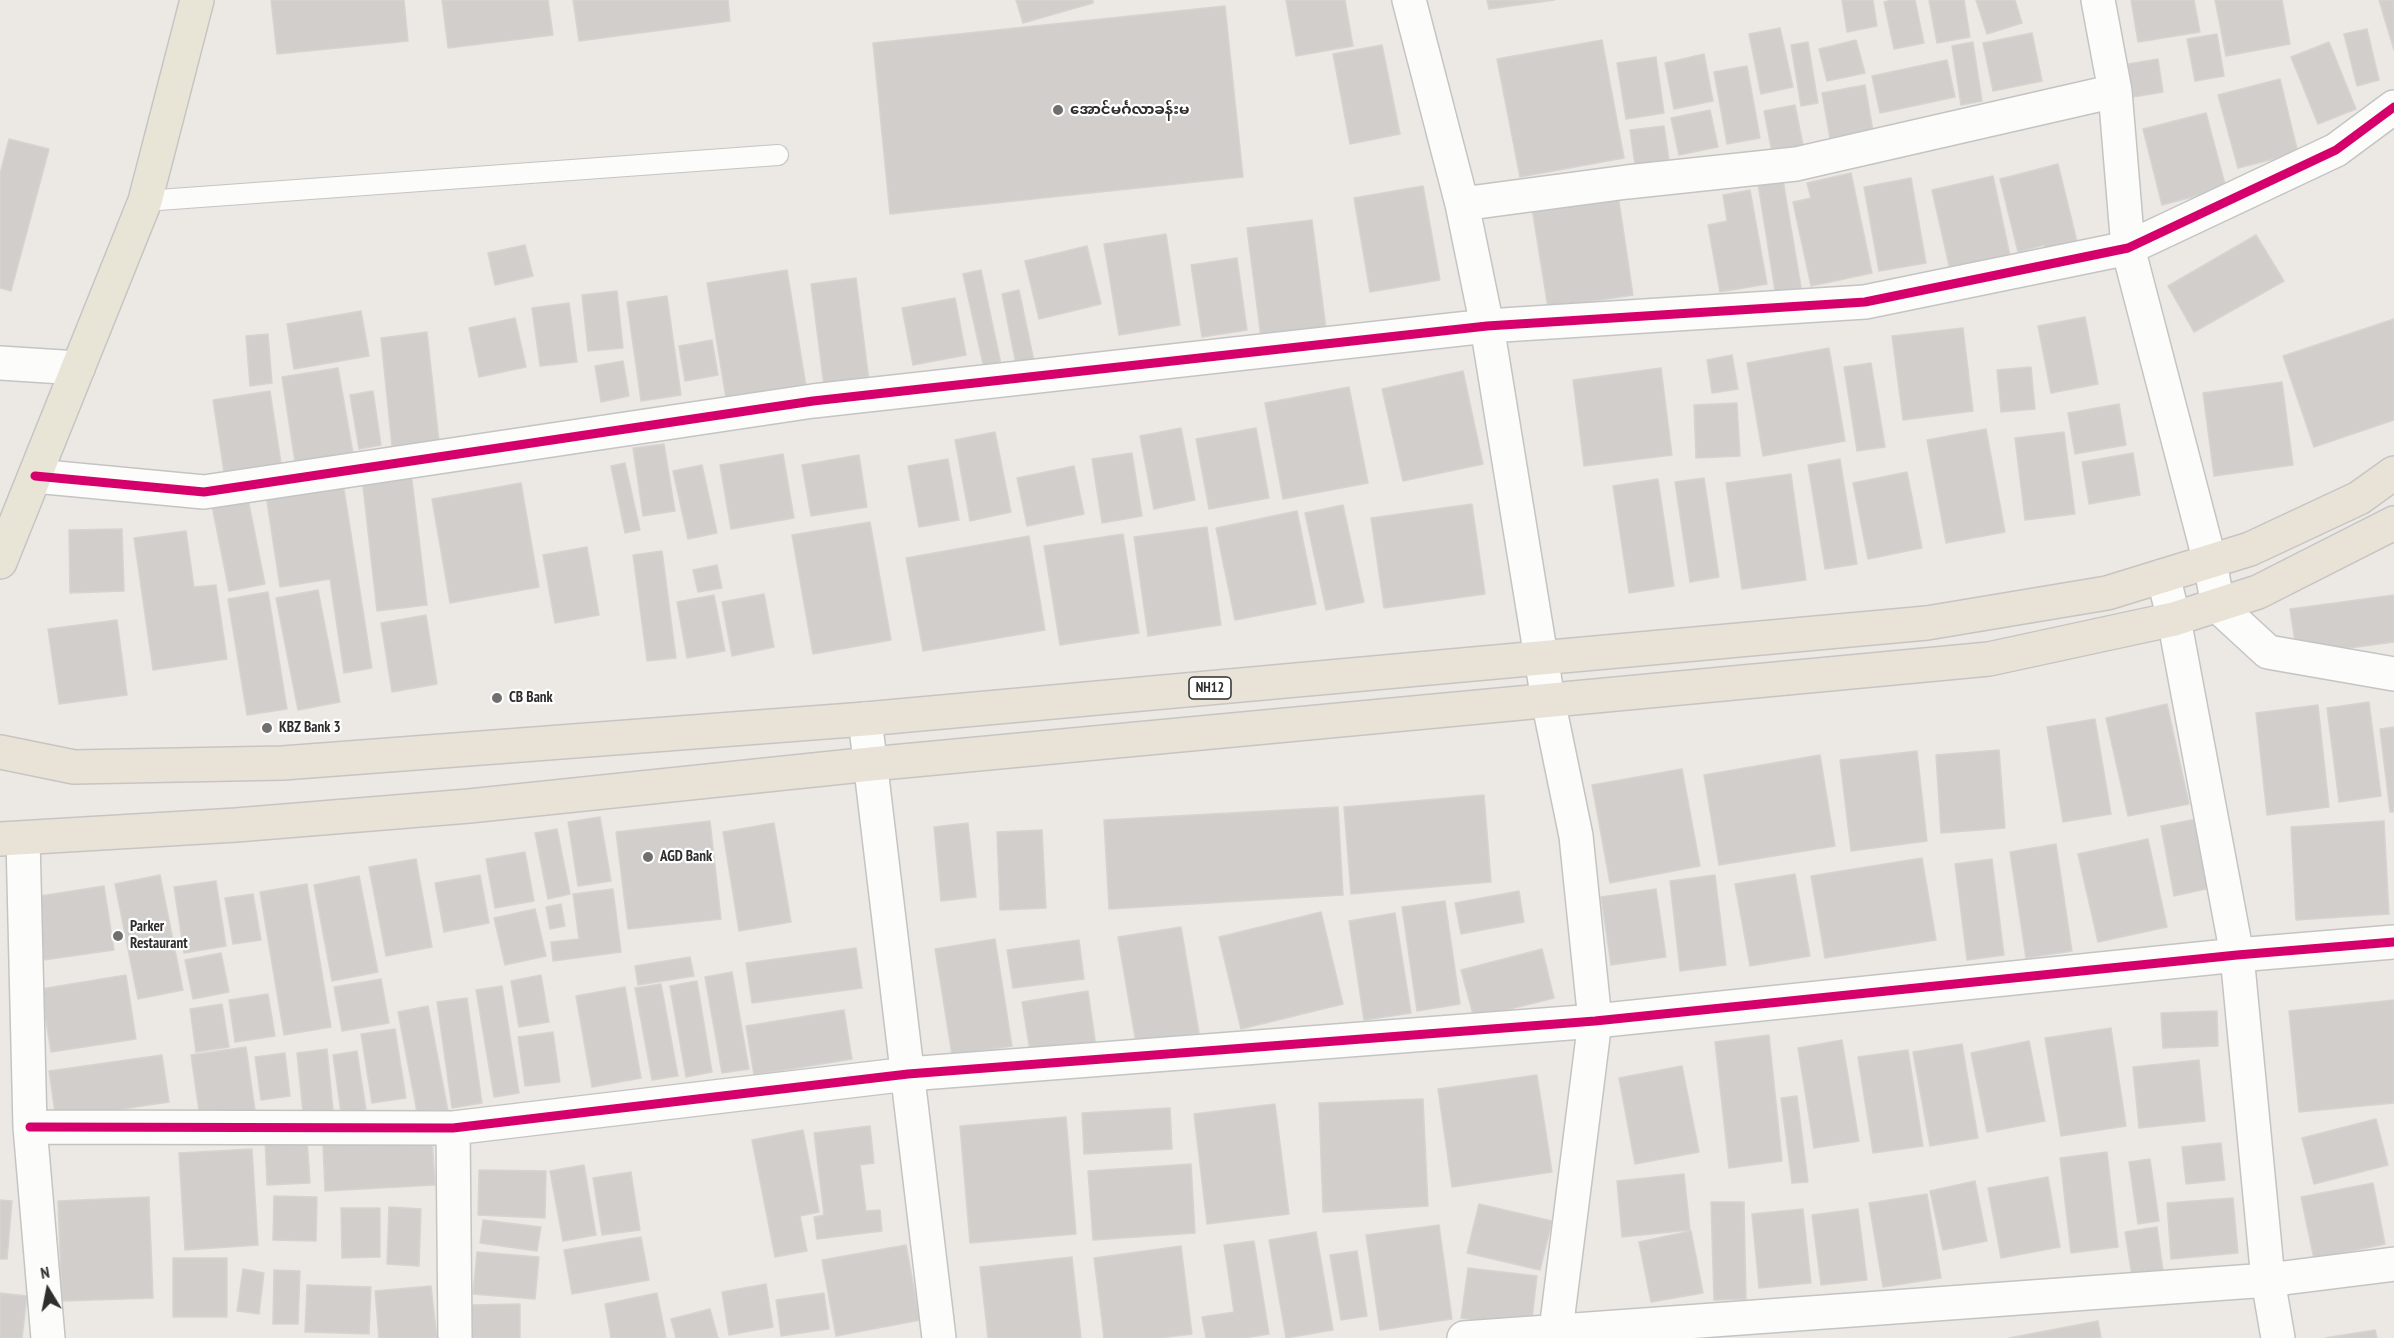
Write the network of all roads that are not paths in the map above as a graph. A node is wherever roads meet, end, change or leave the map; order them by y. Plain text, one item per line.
1 (197, 0) edge
2 (1409, 0) edge
3 (2098, 0) edge
4 (2115, 91) junction
5 (2394, 107) edge
6 (778, 155) dead end
7 (145, 201) junction
8 (1462, 204) junction
9 (2128, 248) junction
10 (1488, 326) junction
11 (0, 363) edge
12 (78, 368) junction
13 (2394, 473) edge
14 (35, 476) junction
15 (2394, 523) edge
16 (0, 562) edge
17 (2210, 562) junction
18 (2163, 576) junction
19 (2218, 606) junction
20 (2174, 619) junction
21 (1542, 659) junction
22 (2394, 674) edge
23 (1548, 700) junction
24 (865, 719) junction
25 (0, 752) edge
26 (871, 764) junction
27 (11, 839) edge
28 (2394, 942) edge
29 (2237, 955) junction
30 (1595, 1020) junction
31 (908, 1074) junction
32 (30, 1127) junction
33 (453, 1128) junction
34 (2394, 1264) edge
35 (2268, 1280) junction
36 (1556, 1335) edge
37 (48, 1338) edge
38 (455, 1338) edge
39 (939, 1338) edge
40 (1464, 1338) edge
41 (2278, 1338) edge

1 - 7 main road
2 - 8 street
3 - 4 street
4 - 8 street
4 - 9 street
5 - 9 street
6 - 7 lane
7 - 12 main road
8 - 10 street
9 - 10 street
9 - 17 street
10 - 14 street
10 - 21 street
11 - 12 street
12 - 14 main road
13 - 17 highway, NH12
14 - 16 main road
15 - 19 highway
17 - 18 highway, NH12
17 - 19 street
18 - 20 street
18 - 21 highway, NH12
19 - 20 highway
19 - 22 street
20 - 23 highway
20 - 29 street
21 - 23 street
21 - 24 highway, NH12
23 - 26 highway
23 - 30 street
24 - 25 highway, NH12
24 - 26 street
26 - 27 highway
26 - 31 street
27 - 32 street
28 - 29 street
29 - 30 street
29 - 35 street
30 - 31 street
30 - 36 street
31 - 33 street
31 - 39 street
32 - 33 street
32 - 37 street
33 - 38 street
34 - 35 street
35 - 36 street
35 - 41 street
36 - 40 street

